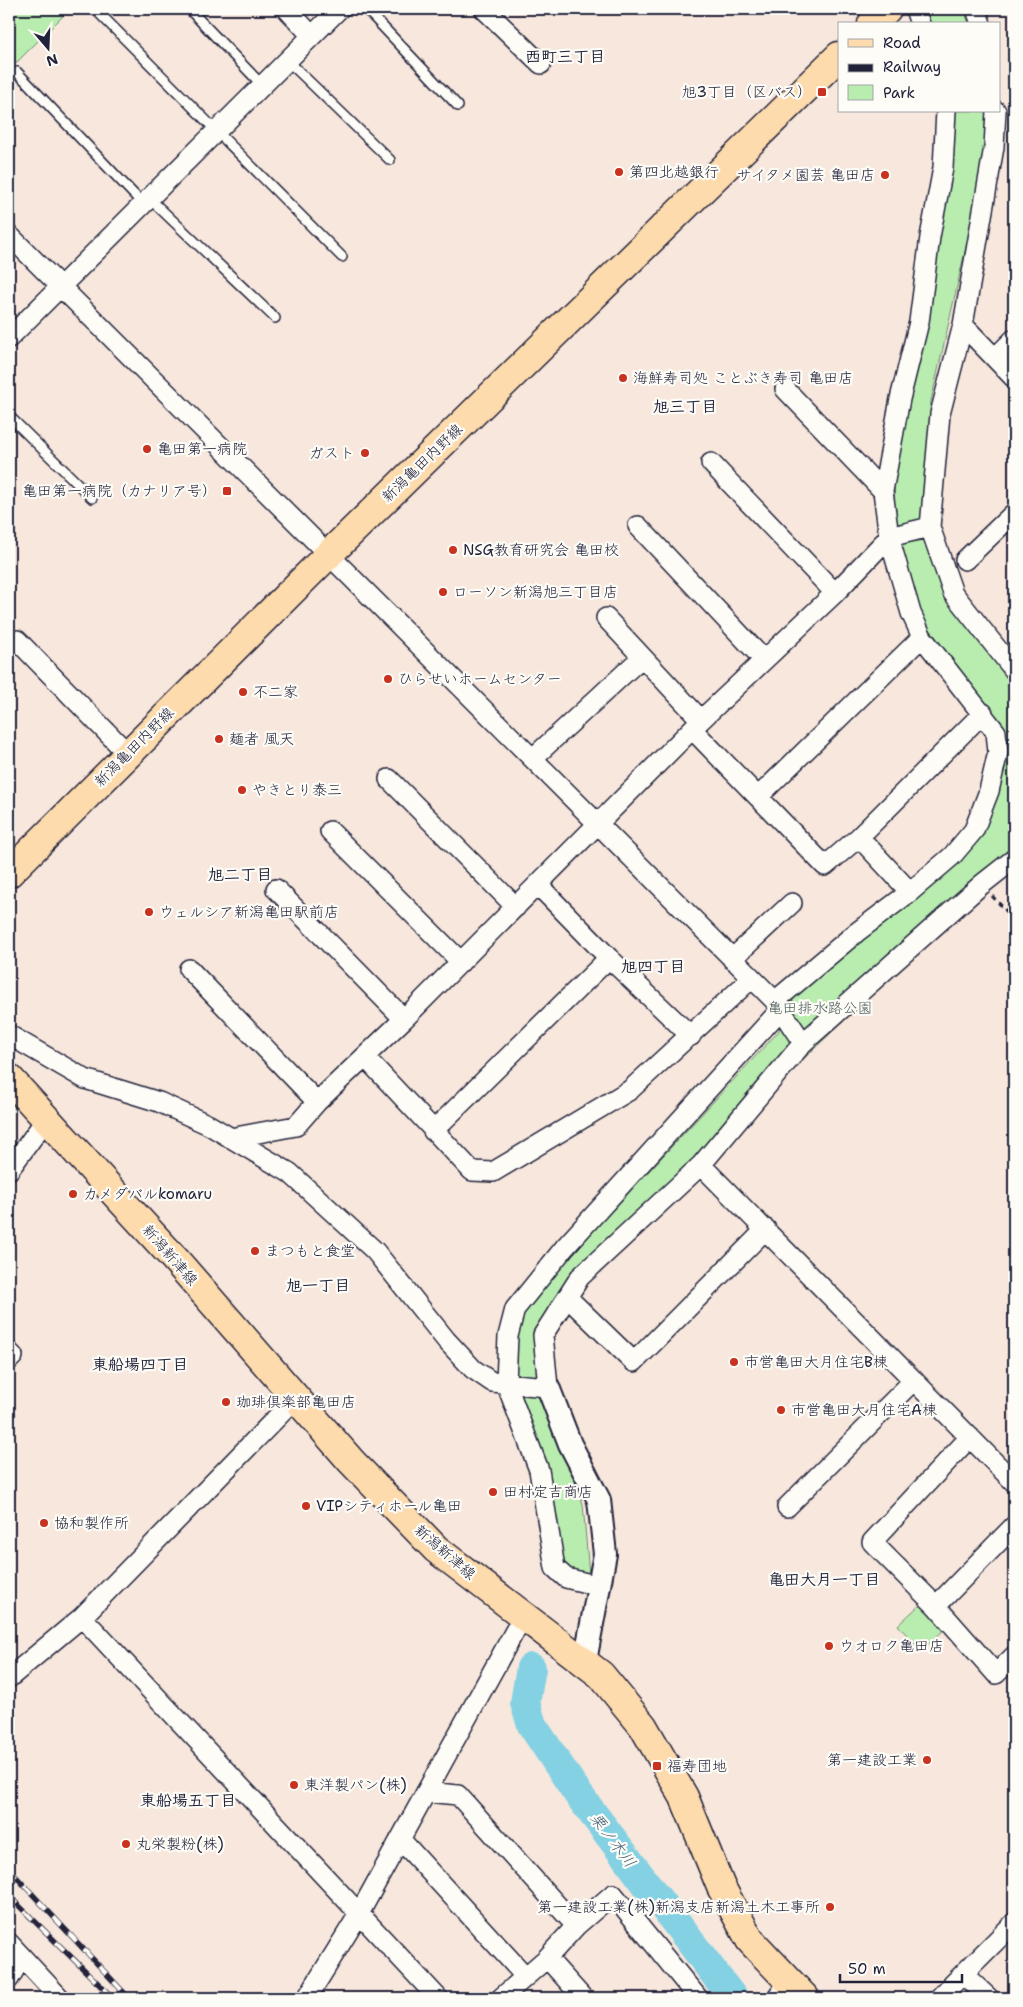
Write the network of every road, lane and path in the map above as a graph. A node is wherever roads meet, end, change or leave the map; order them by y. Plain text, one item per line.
1 (95, 9) edge
2 (189, 9) edge
3 (287, 9) edge
4 (339, 9) edge
5 (366, 9) edge
6 (484, 9) edge
7 (887, 9) edge
8 (915, 9) edge
9 (976, 9) edge
10 (874, 22) edge
11 (919, 22) edge
12 (981, 22) edge
13 (312, 36) junction
14 (838, 57) edge
15 (287, 60) junction
16 (540, 64) dead end
17 (17, 72) dead end
18 (262, 85) junction
19 (458, 106) dead end
20 (946, 112) edge
21 (996, 112) edge
22 (216, 130) junction
23 (390, 160) dead end
24 (146, 201) junction
25 (9, 235) edge
26 (342, 257) dead end
27 (59, 287) junction
28 (276, 318) dead end
29 (964, 325) junction
30 (9, 338) edge
31 (1014, 339) edge
32 (995, 358) junction
33 (1014, 378) edge
34 (785, 389) dead end
35 (9, 416) edge
36 (711, 463) dead end
37 (883, 491) junction
38 (92, 498) dead end
39 (1014, 513) edge
40 (638, 526) dead end
41 (930, 527) junction
42 (888, 537) junction
43 (329, 554) junction
44 (965, 560) dead end
45 (834, 593) junction
46 (606, 618) dead end
47 (922, 637) junction
48 (17, 640) dead end
49 (641, 658) junction
50 (764, 660) junction
51 (1014, 670) edge
52 (983, 713) junction
53 (697, 725) junction
54 (128, 754) junction
55 (533, 758) junction
56 (389, 779) dead end
57 (758, 797) junction
58 (598, 825) junction
59 (330, 830) dead end
60 (859, 837) junction
61 (1014, 859) edge
62 (9, 873) edge
63 (538, 885) junction
64 (981, 885) junction
65 (276, 889) dead end
66 (910, 892) junction
67 (792, 903) dead end
68 (516, 907) junction
69 (1014, 919) edge
70 (610, 958) junction
71 (732, 958) junction
72 (461, 962) junction
73 (188, 969) dead end
74 (752, 978) junction
75 (778, 1005) junction
76 (404, 1019) junction
77 (9, 1035) edge
78 (691, 1036) junction
79 (803, 1043) junction
80 (365, 1057) junction
81 (9, 1078) edge
82 (316, 1102) junction
83 (47, 1118) junction
84 (433, 1131) junction
85 (230, 1138) junction
86 (701, 1165) junction
87 (9, 1170) edge
88 (766, 1230) junction
89 (567, 1297) junction
90 (9, 1352) edge
91 (9, 1360) edge
92 (914, 1380) junction
93 (506, 1383) junction
94 (548, 1388) junction
95 (295, 1399) junction
96 (970, 1437) junction
97 (1014, 1482) edge
98 (786, 1507) dead end
99 (1014, 1526) edge
100 (599, 1586) junction
101 (936, 1606) junction
102 (82, 1616) junction
103 (523, 1616) junction
104 (1014, 1656) edge
105 (585, 1661) junction
106 (9, 1678) edge
107 (426, 1792) junction
108 (400, 1838) junction
109 (359, 1914) junction
110 (1014, 1923) edge
111 (576, 1926) junction
112 (9, 1943) edge
113 (22, 1957) junction
114 (547, 1958) junction
115 (963, 1974) junction
116 (525, 1976) junction
117 (9, 1979) edge
118 (790, 1993) edge
119 (60, 1998) edge
120 (307, 1998) edge
121 (438, 1998) edge
122 (501, 1998) edge
123 (583, 1998) edge
124 (698, 1998) edge
125 (939, 1998) edge
126 (989, 1998) edge

1 - 22 lane
2 - 18 lane
3 - 13 street
4 - 13 street
5 - 19 lane
6 - 16 street
7 - 10 main road
8 - 11 street
9 - 12 street
13 - 15 street
14 - 43 main road, 新潟亀田内野線
15 - 18 street
15 - 23 lane
17 - 24 lane
18 - 22 street
20 - 37 street
21 - 29 street
22 - 24 street
22 - 26 lane
24 - 27 street
24 - 28 lane
25 - 27 street
27 - 30 street
27 - 43 street
29 - 32 street
29 - 41 street
31 - 32 street
32 - 33 street
34 - 37 street
35 - 38 lane
36 - 45 street
37 - 42 street
39 - 44 street
40 - 50 street
41 - 42 street
41 - 51 street
42 - 45 street
42 - 47 street
43 - 54 main road, 新潟亀田内野線
43 - 55 street
45 - 50 street
46 - 49 street
47 - 52 street
47 - 57 street
48 - 54 street
49 - 53 street
49 - 55 street
50 - 53 street
52 - 60 street
52 - 66 street
53 - 57 street
53 - 58 street
54 - 62 main road, 新潟亀田内野線
55 - 58 street
56 - 68 street
57 - 60 street
58 - 63 street
58 - 71 street
59 - 72 street
60 - 66 street
61 - 64 street
63 - 68 street
63 - 70 street
64 - 69 path
64 - 79 street
65 - 76 street
66 - 75 street
67 - 71 street
68 - 72 street
70 - 78 street
70 - 84 street
71 - 74 street
72 - 76 street
73 - 82 street
74 - 75 street
74 - 78 street
75 - 79 street
75 - 93 street
76 - 80 street
77 - 85 street
78 - 84 street
79 - 86 street
80 - 82 street
80 - 84 street
81 - 83 main road, 新潟新津線
82 - 85 street
83 - 87 street
83 - 95 main road, 新潟新津線
85 - 93 street
86 - 88 street
86 - 89 street
88 - 89 street
88 - 92 street
89 - 94 street
90 - 91 street
92 - 96 street
92 - 98 street
93 - 94 street
93 - 100 street
94 - 100 street
95 - 102 street
95 - 103 main road, 新潟新津線
96 - 97 street
96 - 101 street
99 - 101 street
100 - 105 street
101 - 104 street
102 - 106 street
102 - 109 street
103 - 105 main road, 新潟新津線
103 - 107 street
105 - 118 main road, 新潟新津線
107 - 108 street
107 - 111 street
108 - 109 street
108 - 116 street
109 - 120 street
109 - 121 street
110 - 115 street
111 - 114 street
111 - 124 street
112 - 113 street
113 - 117 street
113 - 119 street
114 - 116 street
114 - 123 street
115 - 125 street
115 - 126 street
116 - 122 street

